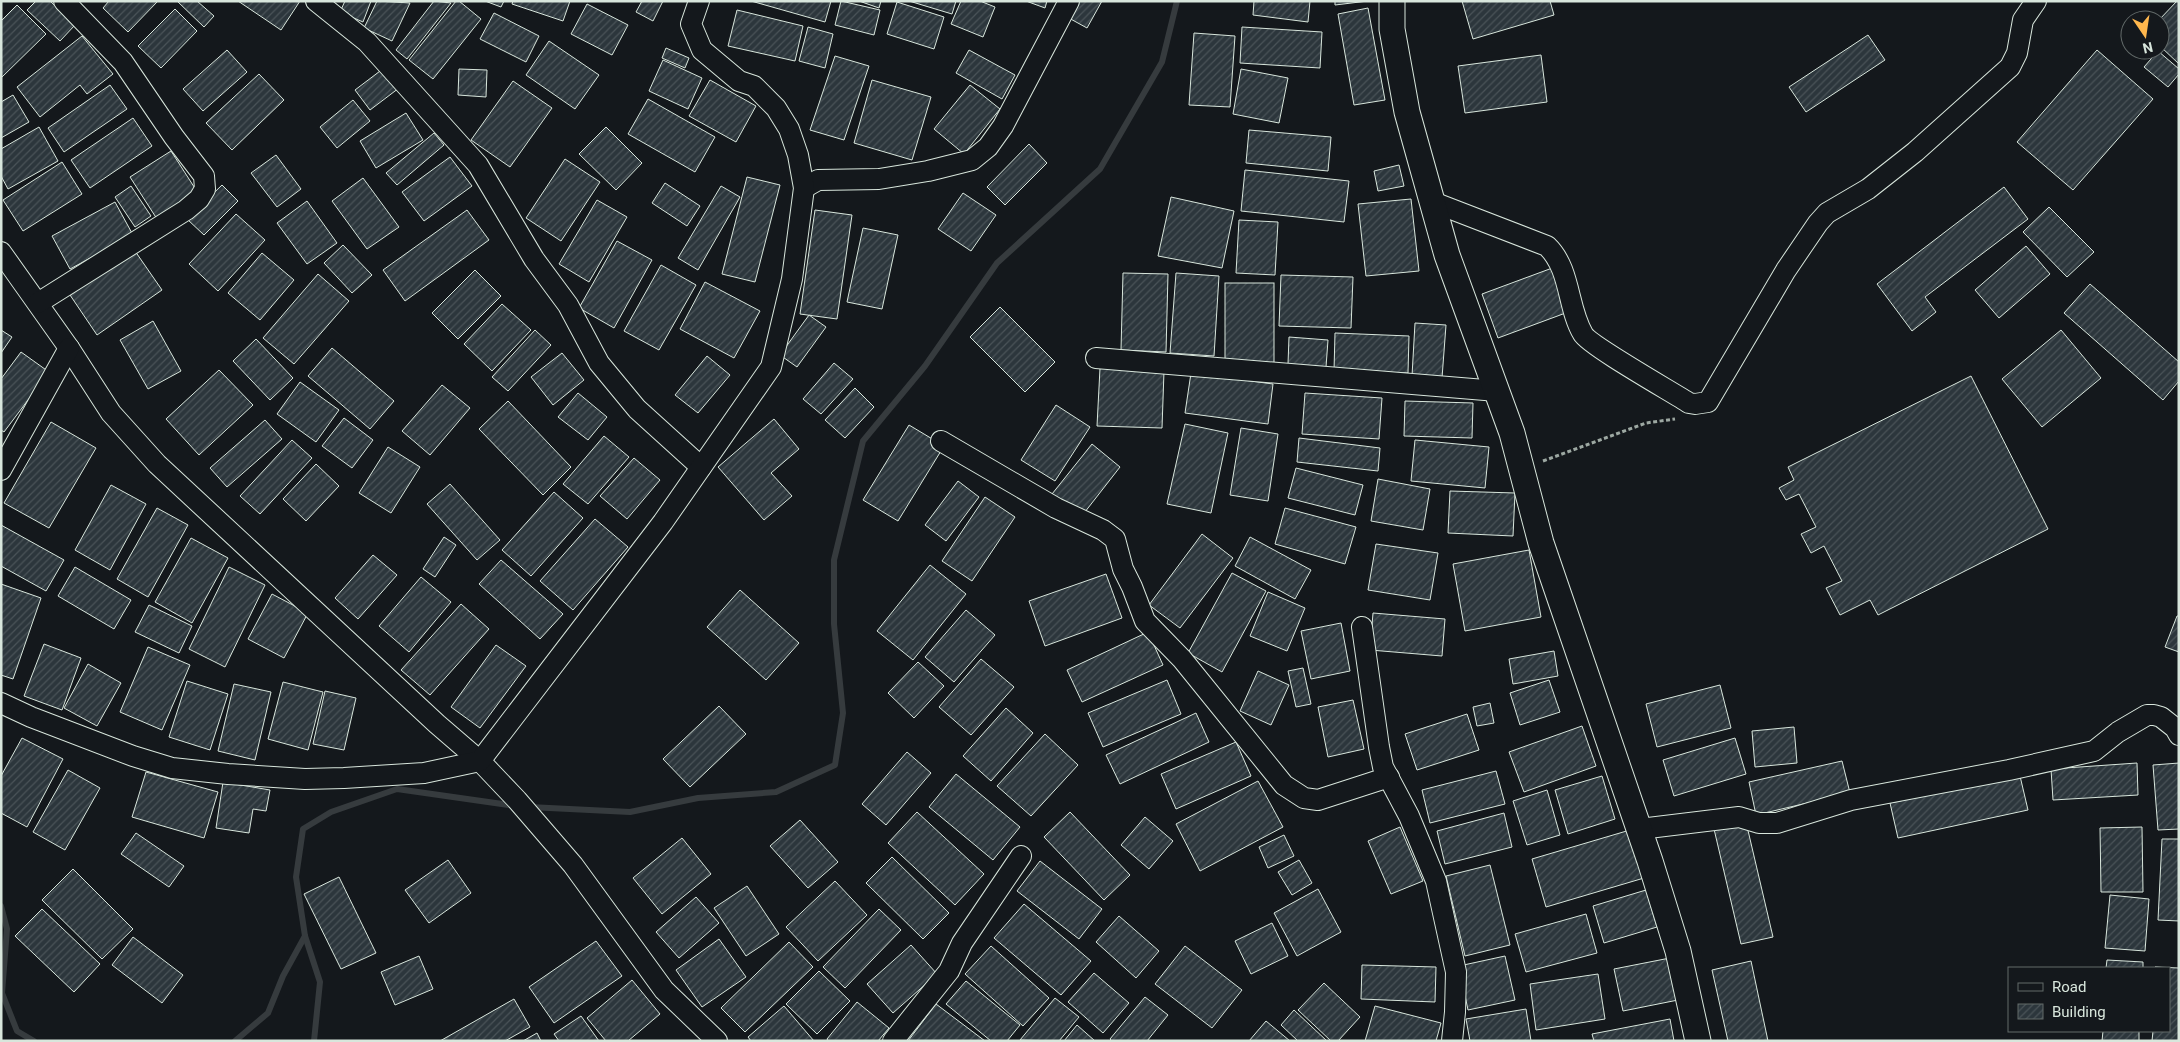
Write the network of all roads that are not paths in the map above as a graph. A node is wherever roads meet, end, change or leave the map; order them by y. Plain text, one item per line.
1 (64, 1) edge
2 (316, 1) edge
3 (699, 1) edge
4 (1069, 1) edge
5 (1392, 1) edge
6 (2036, 1) edge
7 (804, 188) junction
8 (1433, 202) junction
9 (1, 252) edge
10 (38, 303) junction
11 (69, 348) junction
12 (1096, 358) dead end
13 (1497, 391) junction
14 (941, 441) dead end
15 (701, 467) junction
16 (1, 470) edge
17 (1362, 626) dead end
18 (1, 703) edge
19 (2179, 735) edge
20 (480, 761) junction
21 (1389, 777) junction
22 (1640, 829) junction
23 (1021, 856) dead end
24 (717, 1041) edge
25 (893, 1041) edge
26 (1452, 1041) edge
27 (1698, 1041) edge

1 - 10 street
2 - 15 street
3 - 7 street
4 - 7 street
5 - 8 street
6 - 8 street
7 - 15 street
8 - 13 street
9 - 10 street
10 - 11 street
11 - 16 street
11 - 20 street
12 - 13 street
13 - 22 street
14 - 21 street
15 - 20 street
17 - 21 street
18 - 20 street
19 - 22 street
20 - 24 street
21 - 26 street
22 - 27 street
23 - 25 street

